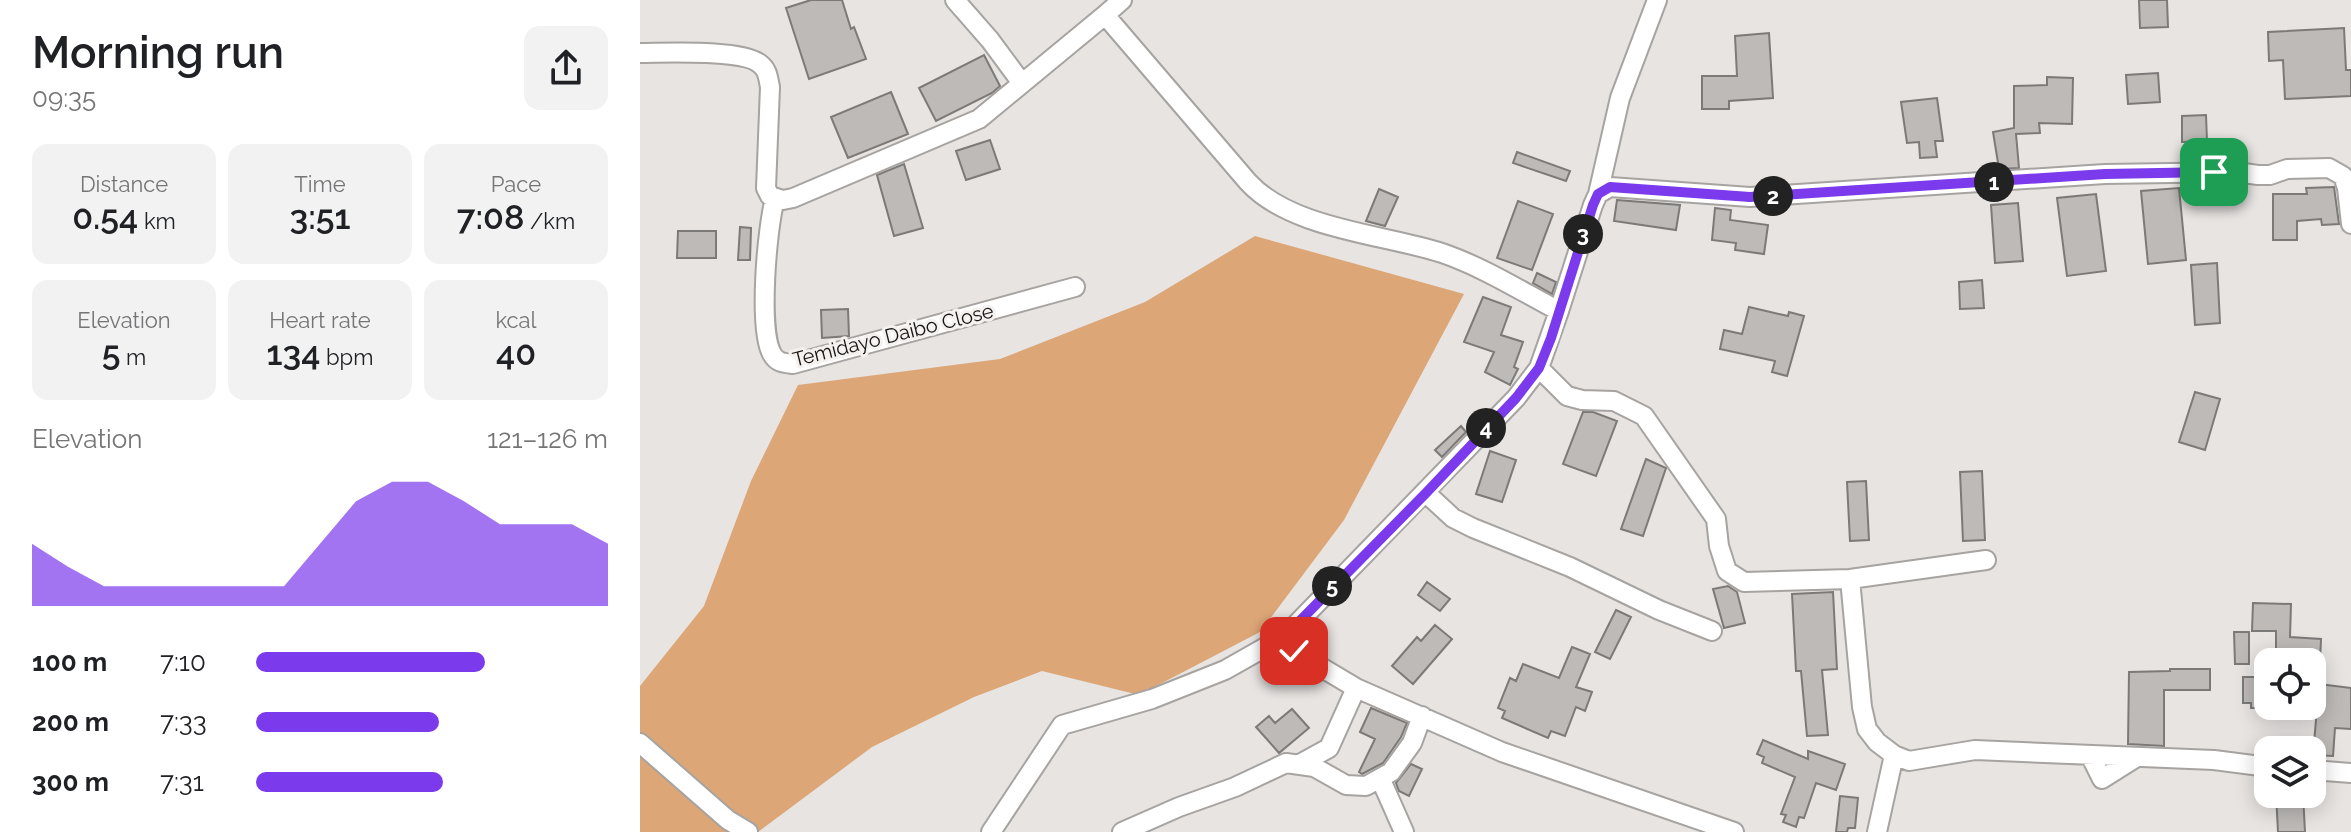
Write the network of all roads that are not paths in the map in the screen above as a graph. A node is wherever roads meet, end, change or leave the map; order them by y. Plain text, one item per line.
1 (955, 0) edge
2 (1122, 0) edge
3 (1657, 0) edge
4 (1105, 15) junction
5 (640, 53) edge
6 (1021, 82) junction
7 (1598, 194) junction
8 (775, 199) junction
9 (2351, 224) edge
10 (1075, 287) dead end
11 (1559, 311) junction
12 (1539, 368) junction
13 (1426, 493) junction
14 (1986, 560) dead end
15 (1850, 579) junction
16 (1712, 631) dead end
17 (1285, 636) junction
18 (1356, 688) junction
19 (1422, 716) junction
20 (640, 743) edge
21 (1894, 755) junction
22 (1300, 764) junction
23 (2254, 765) edge
24 (2326, 771) edge
25 (2351, 773) edge
26 (1381, 780) junction
27 (992, 831) edge
28 (748, 832) edge
29 (1122, 832) edge
30 (1404, 832) edge
31 (1734, 832) edge
32 (1877, 832) edge

1 - 6 street
2 - 4 street
3 - 7 street
4 - 6 street
4 - 11 street
5 - 8 street
6 - 8 street
7 - 9 street
7 - 11 street
8 - 10 street, Temidayo Daibo Close
11 - 12 street
12 - 13 street
12 - 15 street
13 - 16 street
13 - 17 street
14 - 15 street
15 - 21 street
17 - 18 street
17 - 27 street
18 - 19 street
18 - 22 street
19 - 26 street
19 - 31 street
20 - 28 street
21 - 23 street
21 - 32 street
22 - 26 street
22 - 29 street
24 - 25 street
26 - 30 street

